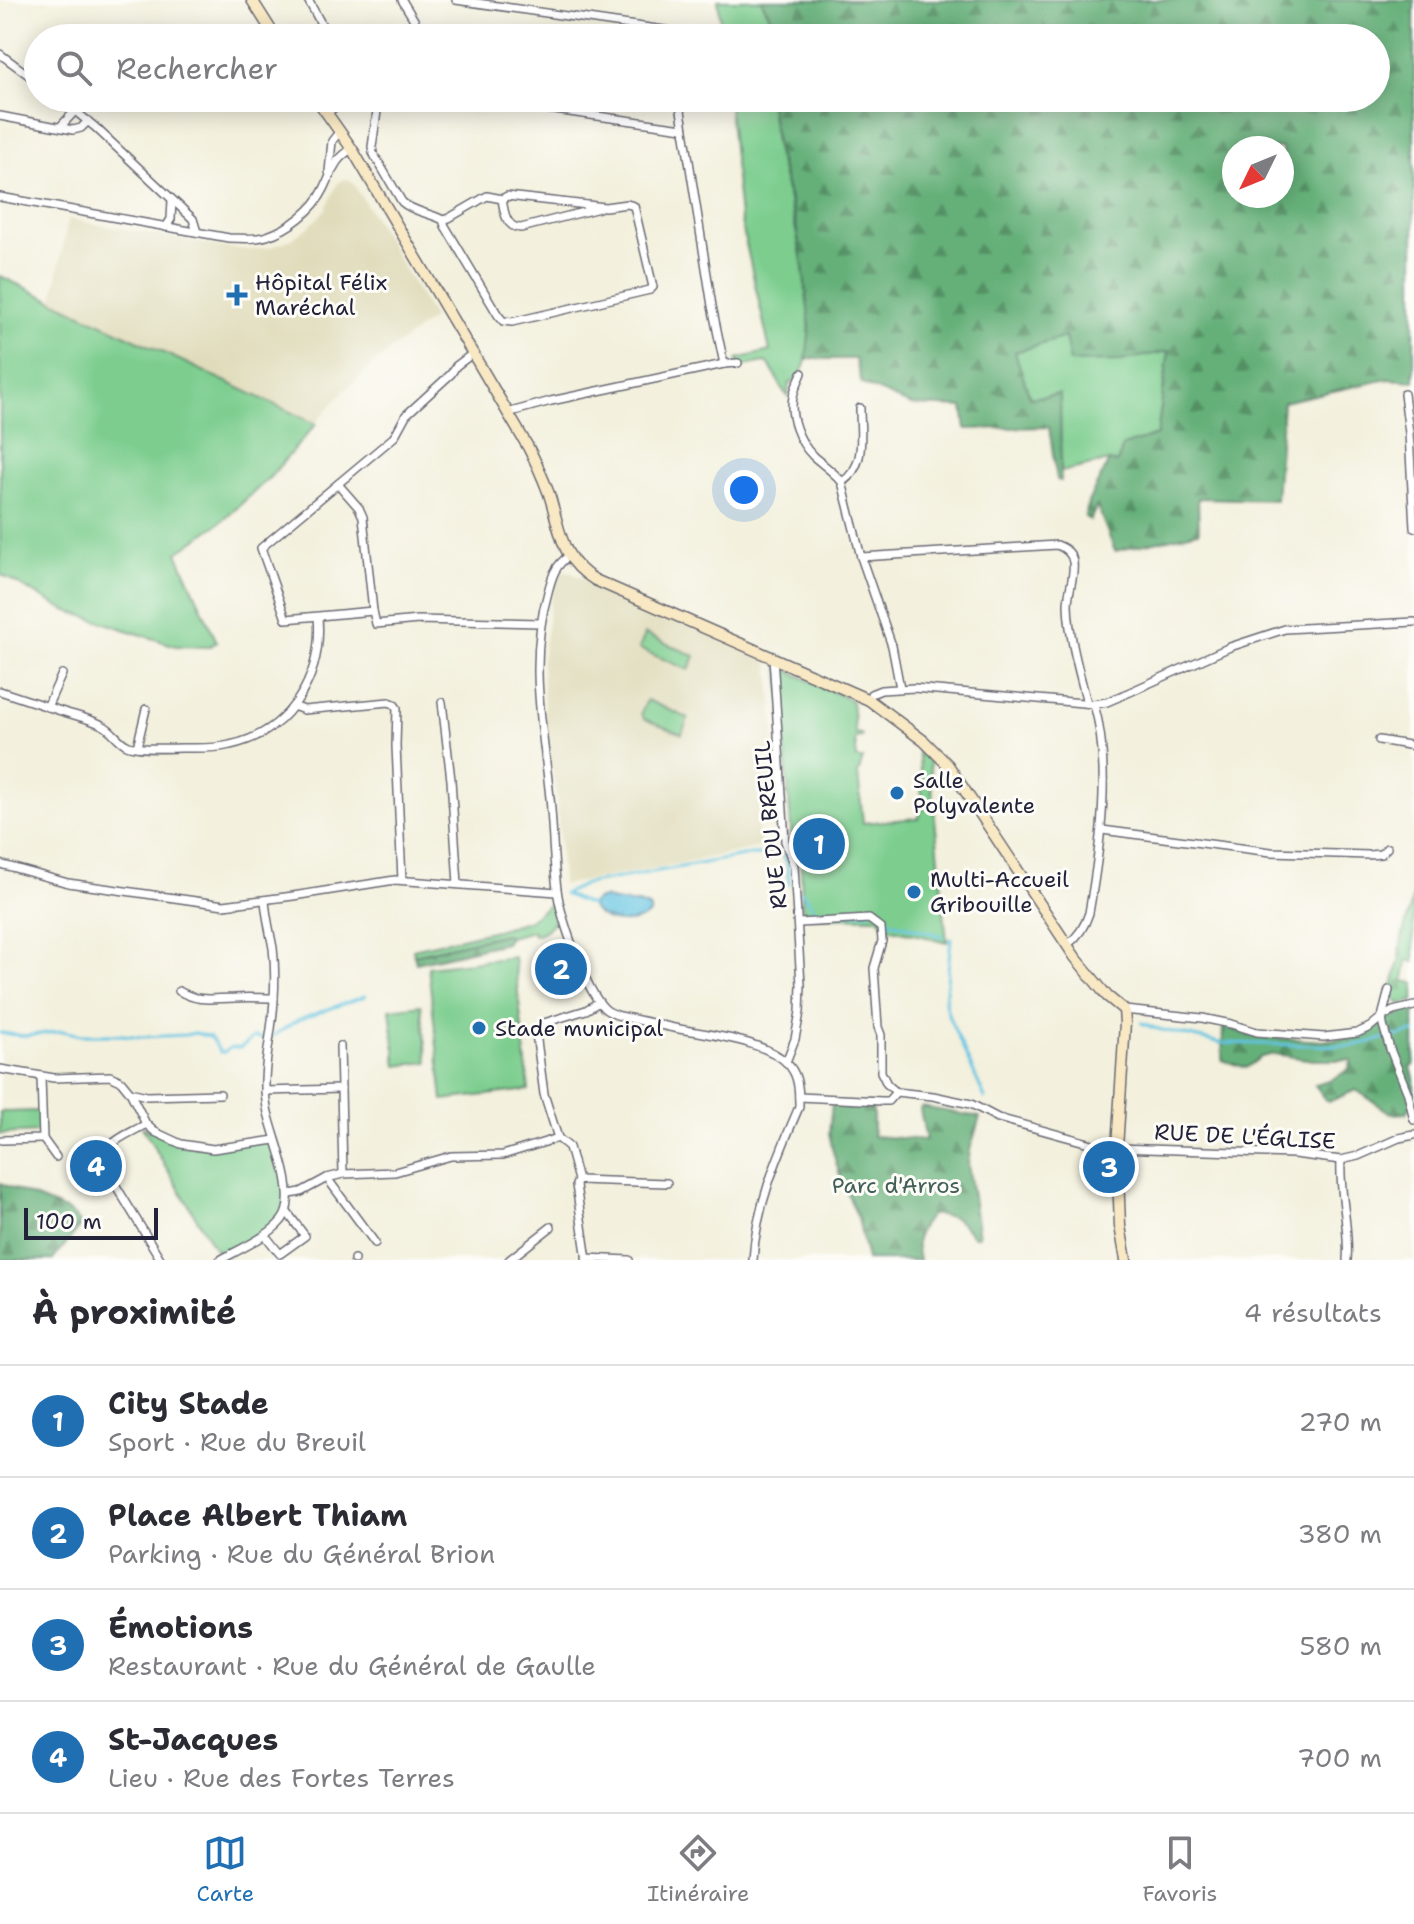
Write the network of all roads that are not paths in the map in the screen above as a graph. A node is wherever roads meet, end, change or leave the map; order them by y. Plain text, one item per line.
1 (252, 0) edge
2 (308, 0) edge
3 (402, 0) edge
4 (456, 0) edge
5 (267, 24) edge
6 (321, 24) edge
7 (417, 24) edge
8 (622, 24) edge
9 (0, 54) edge
10 (24, 72) edge
11 (74, 112) edge
12 (76, 112) edge
13 (377, 112) edge
14 (569, 112) edge
15 (681, 112) edge
16 (327, 113) edge
17 (0, 116) edge
18 (88, 121) junction
19 (60, 127) junction
20 (683, 128) junction
21 (340, 131) junction
22 (352, 149) junction
23 (329, 174) junction
24 (0, 197) edge
25 (502, 199) junction
26 (172, 200) junction
27 (605, 207) junction
28 (443, 220) junction
29 (166, 227) junction
30 (197, 232) junction
31 (472, 354) junction
32 (738, 363) dead end
33 (724, 364) junction
34 (802, 373) dead end
35 (1404, 394) dead end
36 (860, 408) dead end
37 (507, 413) junction
38 (842, 482) junction
39 (338, 484) junction
40 (1414, 528) edge
41 (569, 556) junction
42 (861, 557) junction
43 (373, 611) junction
44 (318, 617) junction
45 (1414, 622) edge
46 (540, 623) junction
47 (773, 657) junction
48 (62, 674) dead end
49 (900, 688) junction
50 (0, 691) edge
51 (869, 700) junction
52 (442, 702) dead end
53 (1090, 704) junction
54 (293, 706) junction
55 (47, 707) junction
56 (146, 709) dead end
57 (1379, 740) dead end
58 (1414, 746) edge
59 (137, 747) junction
60 (1102, 830) junction
61 (1387, 848) dead end
62 (1, 867) edge
63 (402, 880) junction
64 (458, 884) junction
65 (557, 892) junction
66 (265, 900) junction
67 (799, 923) junction
68 (1067, 945) junction
69 (1389, 990) dead end
70 (179, 991) dead end
71 (274, 998) junction
72 (599, 1002) junction
73 (1414, 1006) edge
74 (1124, 1010) junction
75 (1382, 1021) junction
76 (340, 1046) dead end
77 (786, 1062) junction
78 (0, 1069) edge
79 (41, 1077) junction
80 (341, 1089) junction
81 (265, 1091) junction
82 (130, 1092) junction
83 (896, 1092) junction
84 (220, 1094) dead end
85 (799, 1097) junction
86 (1414, 1120) edge
87 (146, 1124) junction
88 (1414, 1135) edge
89 (558, 1138) junction
90 (43, 1139) junction
91 (2, 1140) dead end
92 (275, 1140) junction
93 (1117, 1148) junction
94 (56, 1157) dead end
95 (1341, 1160) junction
96 (343, 1174) junction
97 (327, 1178) junction
98 (578, 1180) junction
99 (667, 1183) dead end
100 (290, 1194) junction
101 (287, 1212) junction
102 (551, 1227) dead end
103 (265, 1235) junction
104 (375, 1243) dead end
105 (587, 1259) edge
106 (161, 1260) edge
107 (220, 1260) edge
108 (509, 1260) edge
109 (629, 1260) edge
110 (753, 1260) edge
111 (1126, 1260) edge
112 (1347, 1260) edge

1 - 5 street
2 - 6 street
3 - 7 street
4 - 8 street
9 - 10 street
11 - 19 street
12 - 18 street
13 - 28 street
14 - 20 street
15 - 20 street
16 - 21 street
17 - 19 street
18 - 19 street
18 - 26 street
20 - 33 street
21 - 22 street
21 - 23 street
22 - 23 street
22 - 31 street
23 - 30 street
24 - 29 street
25 - 27 street
25 - 27 street
25 - 28 street
26 - 29 street
26 - 30 street
27 - 28 street
29 - 30 street
31 - 37 street
31 - 39 street
32 - 33 street
33 - 37 street
34 - 38 street
35 - 40 street
36 - 38 street
37 - 41 street
38 - 42 street
39 - 43 street
39 - 44 street
41 - 46 street
41 - 47 street
42 - 49 street
42 - 53 street
43 - 44 street
43 - 46 street
44 - 54 street
45 - 53 street
46 - 65 street
47 - 51 street
47 - 67 street, RUE DU BREUIL
48 - 55 street
49 - 51 street
49 - 53 street
50 - 55 street
51 - 68 street
52 - 64 street
53 - 60 street
54 - 59 street
54 - 63 street
55 - 59 street
56 - 59 street
57 - 58 street
60 - 61 street
60 - 68 street
62 - 66 street
63 - 64 street
63 - 66 street
64 - 65 street
65 - 72 street
66 - 71 street
67 - 77 street
67 - 83 street, RUE DU BREUIL
68 - 74 street
69 - 75 street
70 - 71 street
71 - 81 street
72 - 77 street
72 - 89 street
73 - 75 street
74 - 75 street
74 - 93 street
75 - 86 street
76 - 80 street
77 - 85 street
78 - 79 street
79 - 82 street
79 - 90 street
80 - 81 street
80 - 96 street
81 - 92 street
82 - 84 street
82 - 87 street
83 - 85 street, RUE DE L'ÉGLISE
83 - 93 street, RUE DE L'ÉGLISE
85 - 110 street
87 - 92 street
87 - 106 street
88 - 95 street, RUE DE L'ÉGLISE
89 - 96 street
89 - 98 street
90 - 91 street
90 - 94 street
92 - 100 street
93 - 95 street, RUE DE L'ÉGLISE
93 - 111 street
95 - 112 street
96 - 97 street
97 - 100 street
97 - 104 street
98 - 99 street
98 - 105 street
100 - 101 street
101 - 103 street
101 - 103 street
102 - 108 street
103 - 107 street
105 - 109 street

